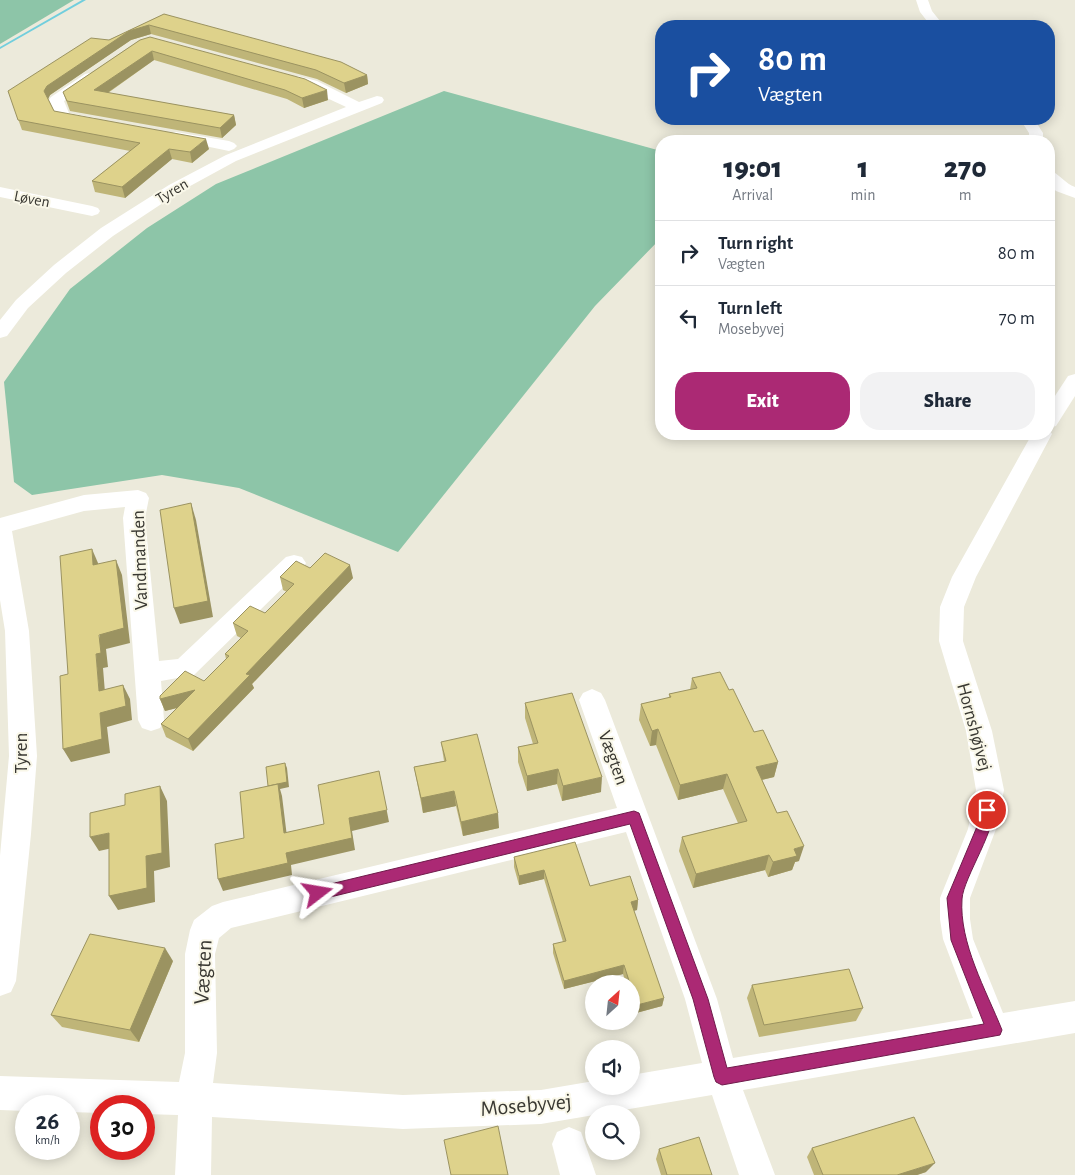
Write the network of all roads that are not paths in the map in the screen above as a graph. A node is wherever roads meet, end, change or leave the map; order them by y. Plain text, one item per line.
1 (922, 0) edge
2 (933, 20) edge
3 (105, 67) edge
4 (284, 76) edge
5 (377, 100) dead end
6 (357, 107) junction
7 (102, 123) edge
8 (160, 134) edge
9 (229, 146) dead end
10 (1055, 181) edge
11 (0, 192) edge
12 (1075, 193) edge
13 (63, 205) junction
14 (92, 211) dead end
15 (44, 220) dead end
16 (0, 300) edge
17 (22, 304) junction
18 (0, 332) edge
19 (1075, 380) edge
20 (1055, 412) edge
21 (1039, 440) edge
22 (0, 526) edge
23 (294, 563) edge
24 (147, 673) junction
25 (592, 700) dead end
26 (151, 720) dead end
27 (634, 817) junction
28 (3, 928) edge
29 (0, 981) edge
30 (1075, 1017) edge
31 (994, 1030) junction
32 (722, 1077) junction
33 (0, 1093) edge
34 (196, 1099) junction
35 (193, 1175) edge
36 (757, 1175) edge

1 - 2 street
3 - 7 street
4 - 6 street
5 - 6 street, Tyren
6 - 17 street, Tyren
8 - 9 street
10 - 12 street
11 - 13 street, Løven
13 - 14 street, Løven
13 - 15 street, Løven
16 - 17 street
17 - 18 street, Tyren
19 - 20 street
21 - 31 street, Hornshøjvej
22 - 24 street, Vandmanden
22 - 28 street, Tyren
23 - 24 street
24 - 26 street, Vandmanden
25 - 27 street, Vægten
27 - 32 street, Vægten
27 - 34 street, Vægten
28 - 29 street, Tyren
30 - 31 street, Mosebyvej
31 - 32 street, Mosebyvej
32 - 34 street, Mosebyvej
32 - 36 street, Vægten
33 - 34 street, Mosebyvej
34 - 35 street, Vægten

